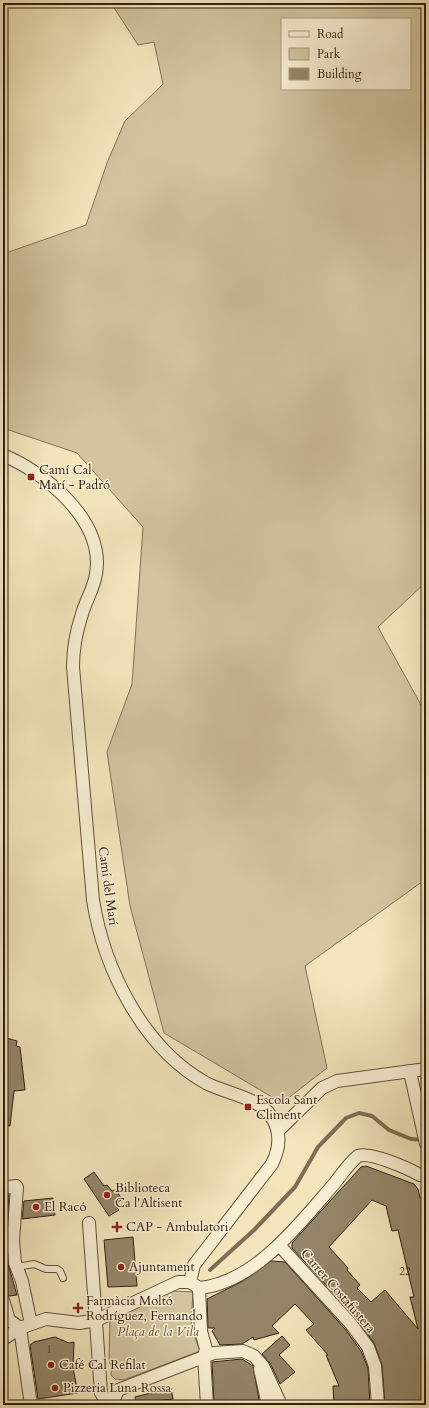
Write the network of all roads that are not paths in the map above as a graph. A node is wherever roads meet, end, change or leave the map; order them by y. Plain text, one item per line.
1 (3, 455) edge
2 (426, 1069) edge
3 (410, 1072) junction
4 (278, 1131) junction
5 (426, 1144) edge
6 (424, 1176) edge
7 (3, 1188) edge
8 (89, 1223) dead end
9 (279, 1245) junction
10 (17, 1267) junction
11 (63, 1278) dead end
12 (194, 1285) junction
13 (3, 1300) edge
14 (97, 1320) junction
15 (25, 1326) junction
16 (3, 1339) edge
17 (204, 1356) junction
18 (258, 1360) junction
19 (112, 1398) edge
20 (32, 1405) edge
21 (207, 1405) edge
22 (268, 1405) edge
23 (281, 1405) edge
24 (378, 1405) edge

1 - 4 street, Camí del Marí
2 - 3 street
3 - 4 street
3 - 5 street
4 - 12 street, Camí del Marí
6 - 9 street
7 - 10 street
8 - 14 street
9 - 12 street
9 - 24 street, Carrer Costafustera
10 - 11 lane
10 - 15 street
12 - 14 street
12 - 17 street
13 - 15 street
14 - 15 street
14 - 19 street
15 - 16 street
15 - 20 street
17 - 18 street
17 - 19 street
17 - 21 street
18 - 22 street
18 - 23 street

